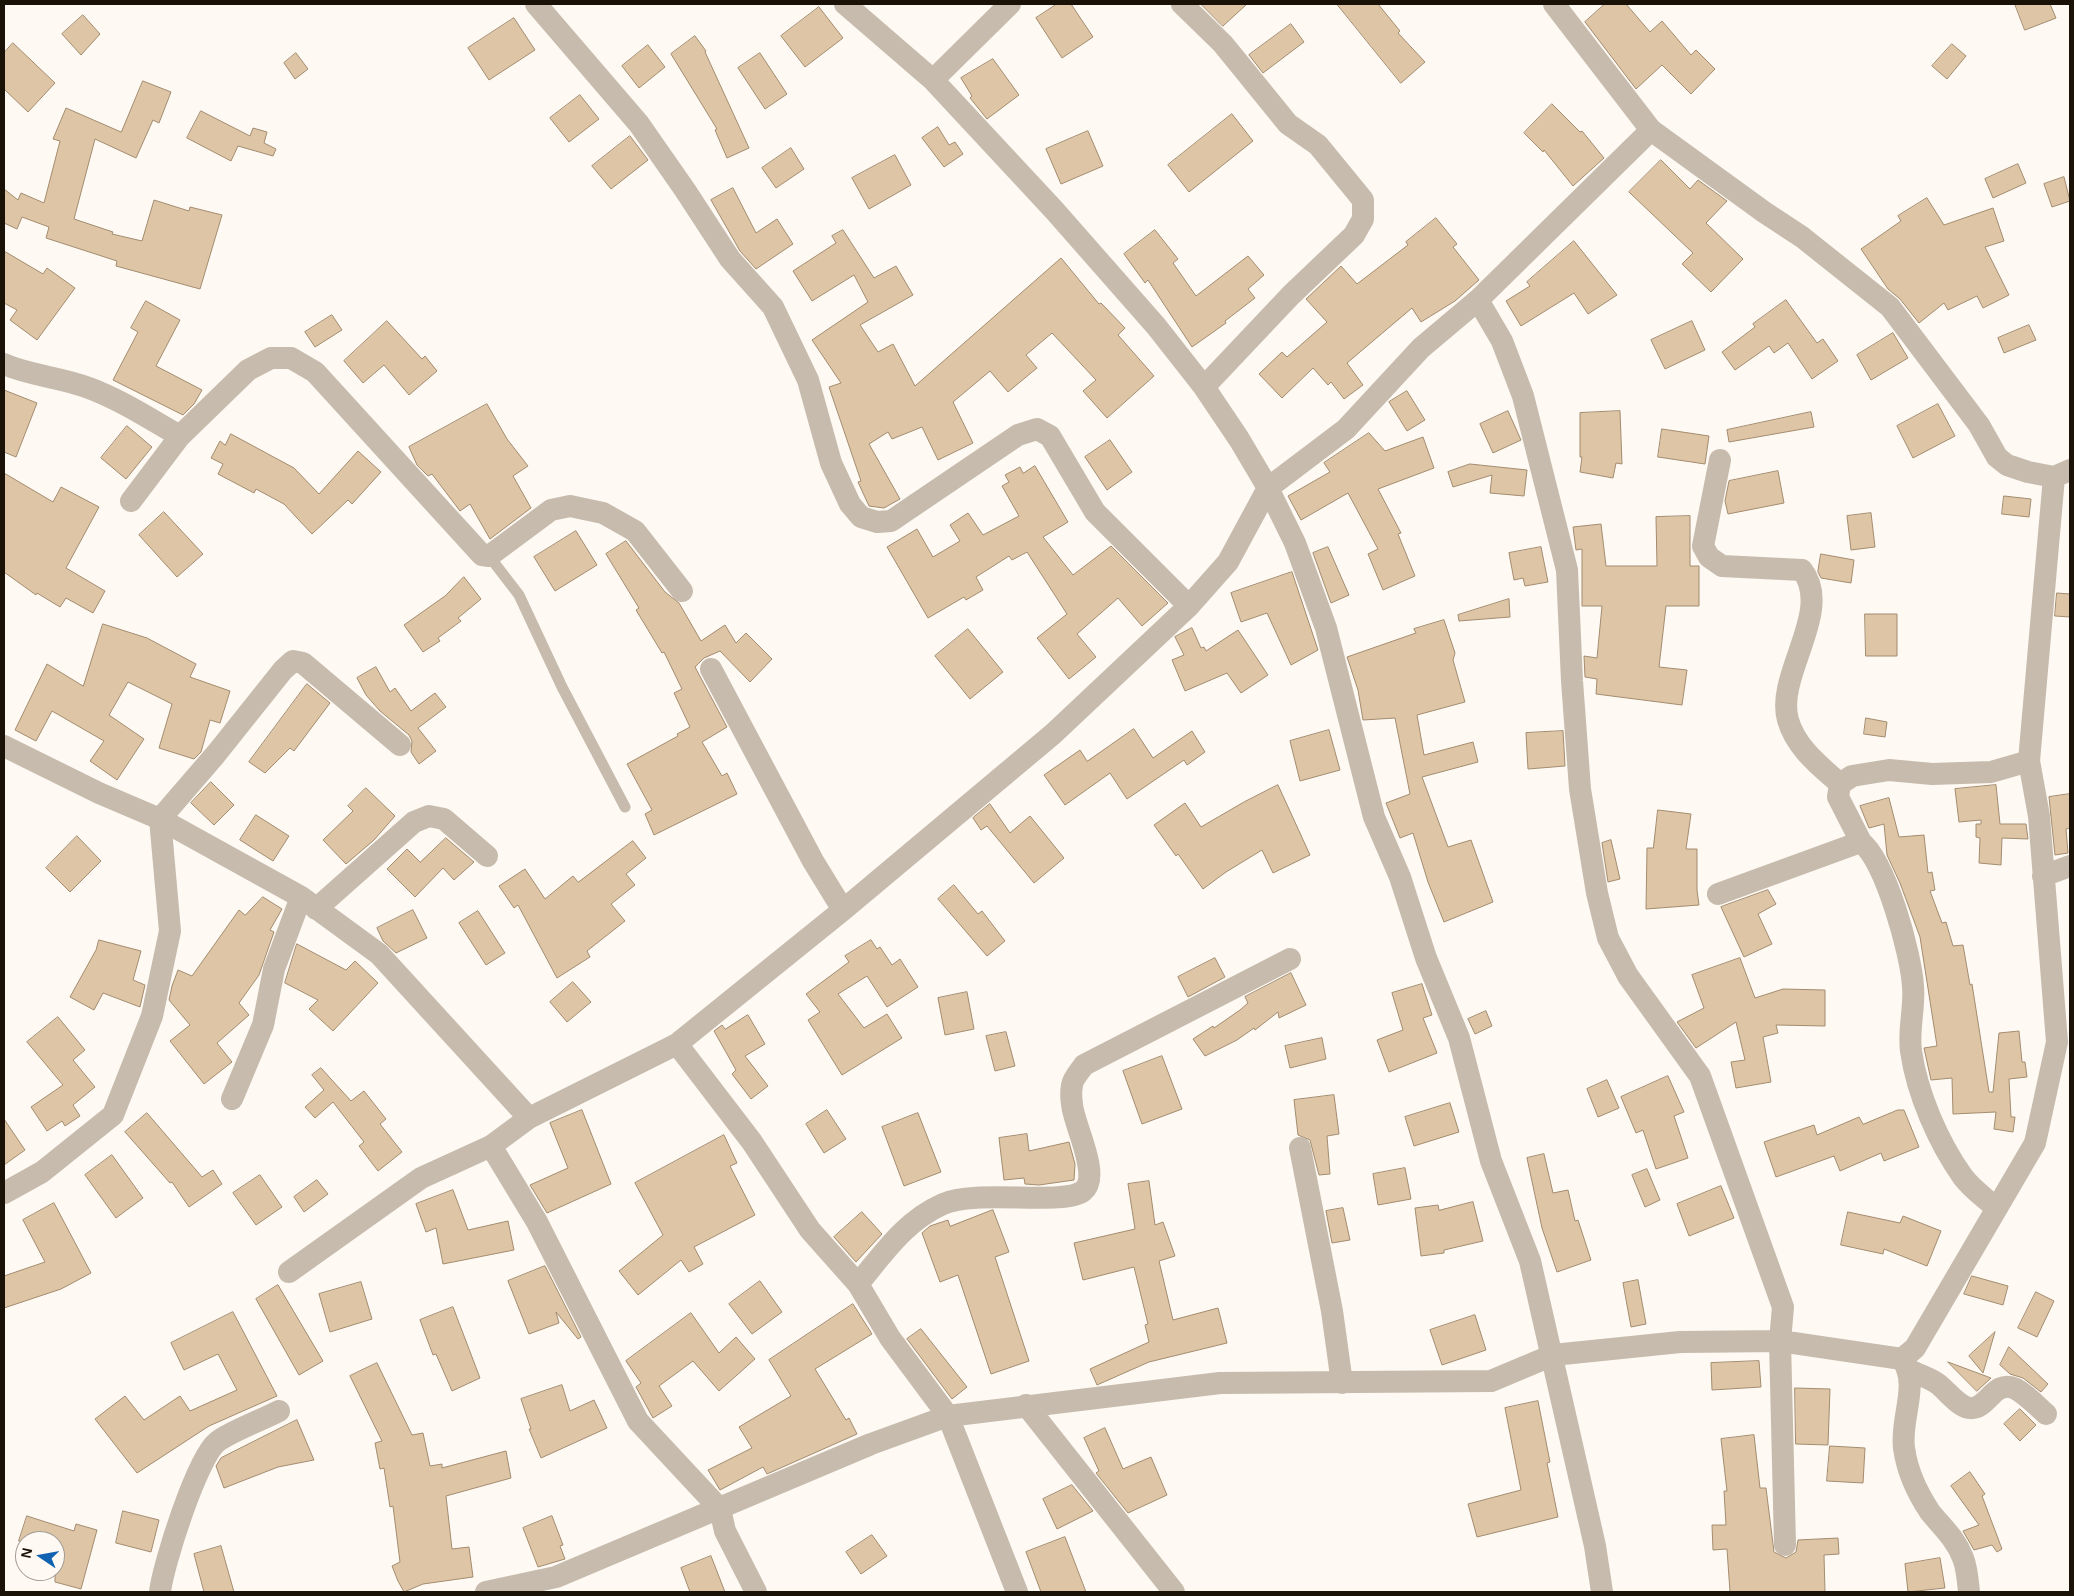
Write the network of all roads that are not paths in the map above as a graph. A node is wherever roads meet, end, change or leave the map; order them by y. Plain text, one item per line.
1 (536, 4) edge
2 (845, 4) edge
3 (1010, 4) edge
4 (1182, 4) edge
5 (1554, 4) edge
6 (933, 80) junction
7 (1651, 130) junction
8 (1478, 300) junction
9 (4, 364) edge
10 (1204, 387) junction
11 (180, 436) junction
12 (1720, 460) dead end
13 (2062, 473) edge
14 (1268, 488) junction
15 (131, 500) dead end
16 (489, 556) junction
17 (682, 591) dead end
18 (1189, 606) junction
19 (711, 669) dead end
20 (400, 745) dead end
21 (4, 746) edge
22 (2028, 761) junction
23 (1840, 784) junction
24 (625, 807) dead end
25 (160, 819) junction
26 (1861, 842) junction
27 (487, 856) dead end
28 (2070, 866) edge
29 (2043, 876) junction
30 (1718, 894) dead end
31 (309, 903) junction
32 (843, 910) junction
33 (1290, 959) dead end
34 (677, 1044) junction
35 (232, 1098) dead end
36 (529, 1118) junction
37 (491, 1146) junction
38 (1300, 1148) dead end
39 (4, 1193) edge
40 (1996, 1208) junction
41 (288, 1272) dead end
42 (858, 1284) junction
43 (1780, 1341) junction
44 (1553, 1355) junction
45 (1906, 1365) junction
46 (1342, 1383) junction
47 (1026, 1405) junction
48 (279, 1411) dead end
49 (2046, 1414) dead end
50 (948, 1416) junction
51 (720, 1509) junction
52 (1785, 1545) dead end
53 (559, 1585) edge
54 (160, 1592) edge
55 (486, 1592) edge
56 (756, 1592) edge
57 (1017, 1592) edge
58 (1174, 1592) edge
59 (1602, 1592) edge
60 (1969, 1592) edge

1 - 18 street
2 - 6 street
3 - 6 street
4 - 10 street
5 - 7 street
6 - 10 street
7 - 8 street
7 - 13 street
8 - 14 street
8 - 43 street
9 - 11 street
10 - 14 street
11 - 15 street
11 - 16 street
12 - 23 street
13 - 22 street
14 - 18 street
14 - 44 street
16 - 17 street
16 - 24 lane
18 - 32 street
19 - 32 street
20 - 25 street
21 - 25 street
22 - 23 street
22 - 29 street
23 - 26 street
25 - 31 street
25 - 39 street
26 - 30 street
26 - 40 street
27 - 31 street
28 - 29 street
29 - 40 street
31 - 35 street
31 - 36 street
32 - 34 street
33 - 42 street
34 - 36 street
34 - 42 street
36 - 37 street
37 - 41 street
37 - 51 street
38 - 46 street
40 - 45 street
42 - 50 street
43 - 44 street
43 - 45 street
43 - 52 street
44 - 46 street
44 - 59 street
45 - 49 street
45 - 60 street
46 - 47 street
47 - 50 street
47 - 58 street
48 - 54 street
50 - 51 street
50 - 57 street
51 - 53 street
51 - 56 street
53 - 55 street

